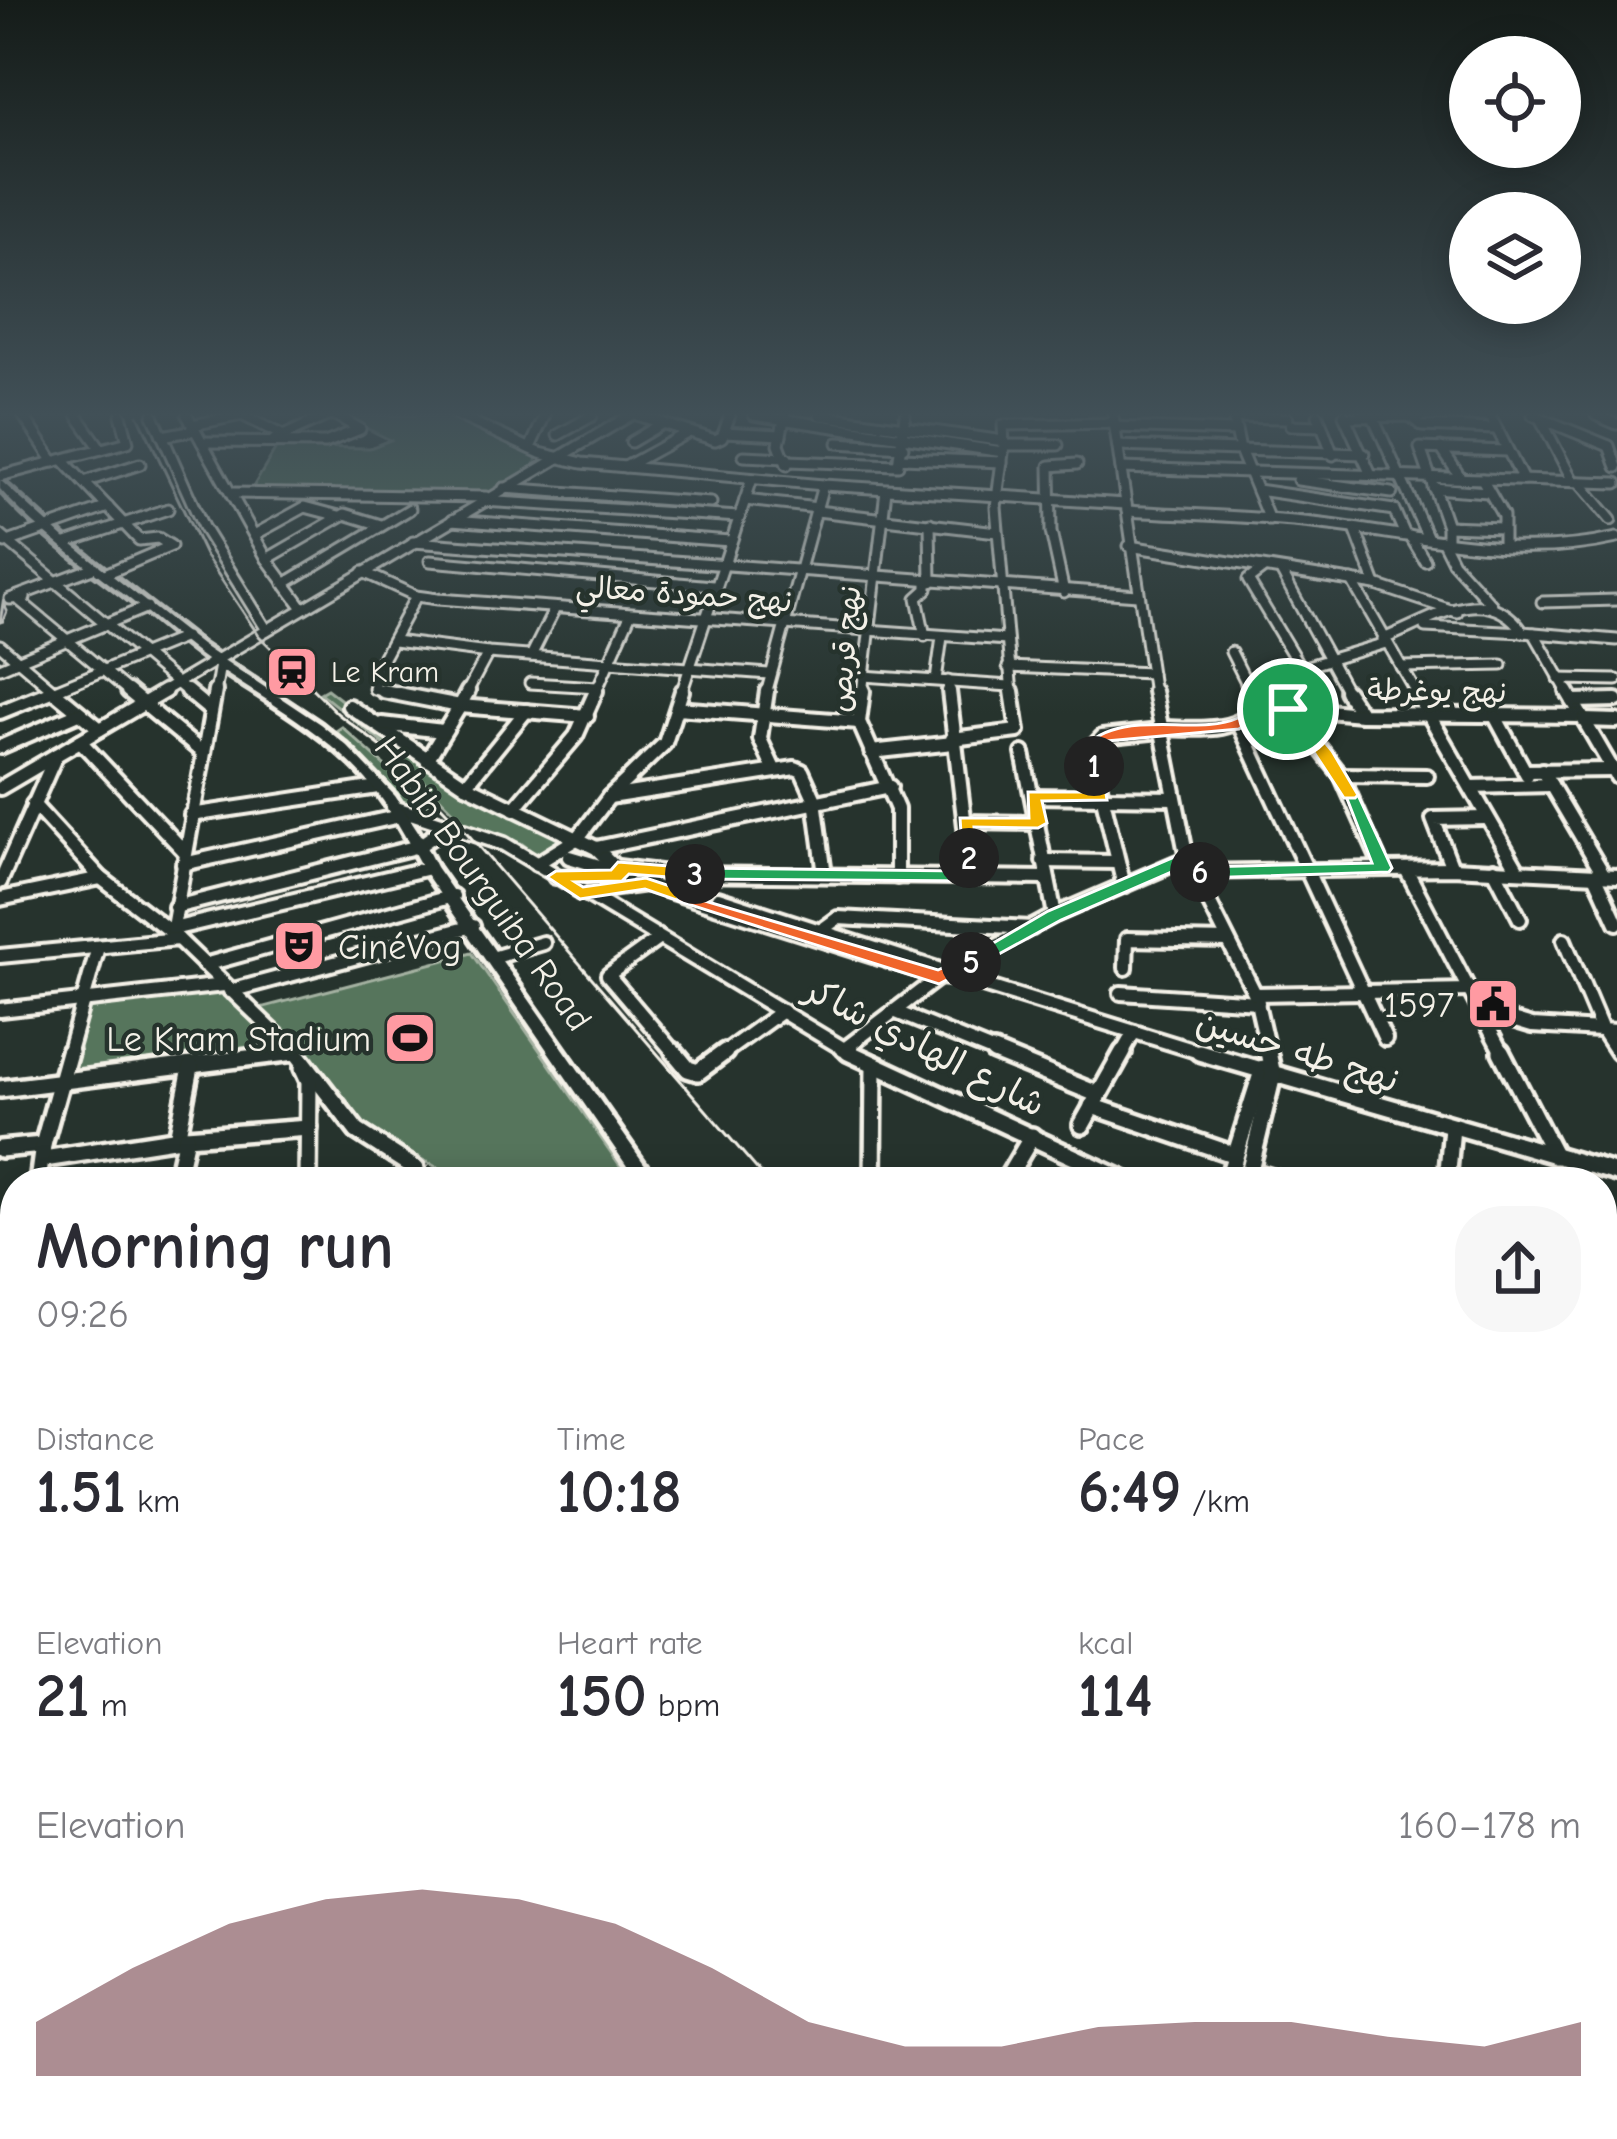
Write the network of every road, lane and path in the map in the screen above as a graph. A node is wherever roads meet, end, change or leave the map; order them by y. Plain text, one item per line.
1 (35, 515) edge
2 (86, 515) edge
3 (115, 515) edge
4 (156, 515) edge
5 (199, 515) edge
6 (245, 515) edge
7 (291, 515) edge
8 (335, 515) edge
9 (347, 515) edge
10 (355, 515) edge
11 (401, 515) edge
12 (460, 515) edge
13 (709, 515) edge
14 (815, 515) edge
15 (856, 515) edge
16 (884, 515) edge
17 (953, 515) edge
18 (998, 515) edge
19 (1051, 515) edge
20 (1128, 515) edge
21 (1212, 515) edge
22 (1266, 515) edge
23 (1299, 515) edge
24 (1333, 515) edge
25 (1364, 515) edge
26 (1394, 515) edge
27 (1419, 515) edge
28 (1443, 515) edge
29 (1502, 515) edge
30 (339, 516) junction
31 (740, 517) joint
32 (394, 519) junction
33 (884, 519) junction
34 (1614, 519) edge
35 (452, 520) junction
36 (1268, 520) junction
37 (1298, 522) junction
38 (930, 524) junction
39 (381, 525) junction
40 (952, 525) junction
41 (1333, 526) junction
42 (1447, 526) junction
43 (1588, 527) dead end
44 (48, 528) junction
45 (128, 528) junction
46 (1502, 528) junction
47 (1360, 529) junction
48 (432, 530) junction
49 (997, 532) junction
50 (256, 534) junction
51 (1408, 536) junction
52 (1428, 538) junction
53 (1617, 538) edge
54 (1444, 540) junction
55 (3, 541) edge
56 (730, 541) junction
57 (411, 542) junction
58 (67, 544) junction
59 (1130, 546) junction
60 (1503, 546) junction
61 (267, 559) junction
62 (430, 561) dead end
63 (1425, 561) dead end
64 (721, 565) junction
65 (1264, 568) junction
66 (100, 570) junction
67 (799, 571) junction
68 (1281, 571) junction
69 (363, 572) junction
70 (875, 578) junction
71 (56, 581) junction
72 (1352, 581) junction
73 (929, 582) junction
74 (0, 584) edge
75 (284, 584) junction
76 (1376, 585) junction
77 (713, 586) junction
78 (1004, 589) junction
79 (1064, 592) junction
80 (1138, 595) junction
81 (416, 596) junction
82 (14, 599) edge
83 (1617, 601) edge
84 (1542, 602) dead end
85 (147, 607) junction
86 (1498, 607) junction
87 (303, 608) junction
88 (555, 608) junction
89 (1457, 612) junction
90 (630, 615) junction
91 (703, 620) junction
92 (106, 624) junction
93 (784, 626) junction
94 (1420, 626) junction
95 (268, 630) junction
96 (867, 632) junction
97 (1528, 632) junction
98 (926, 636) junction
99 (185, 637) junction
100 (942, 638) junction
101 (68, 640) junction
102 (1007, 640) junction
103 (1617, 640) edge
104 (394, 641) junction
105 (1384, 641) junction
106 (0, 645) edge
107 (436, 648) junction
108 (1231, 652) dead end
109 (488, 653) junction
110 (141, 655) junction
111 (531, 656) junction
112 (1326, 660) junction
113 (17, 661) junction
114 (609, 661) junction
115 (218, 663) junction
116 (1502, 665) dead end
117 (427, 666) dead end
118 (691, 666) junction
119 (1300, 667) junction
120 (1401, 667) junction
121 (0, 668) edge
122 (1008, 668) junction
123 (103, 671) junction
124 (1151, 673) junction
125 (769, 674) junction
126 (862, 676) junction
127 (1559, 679) junction
128 (1617, 680) edge
129 (942, 681) junction
130 (530, 682) dead end
131 (178, 683) junction
132 (1246, 684) junction
133 (1010, 686) junction
134 (598, 687) junction
135 (54, 692) junction
136 (1617, 700) edge
137 (1573, 701) junction
138 (143, 704) junction
139 (349, 706) dead end
140 (460, 706) junction
141 (677, 708) junction
142 (1257, 709) junction
143 (211, 710) junction
144 (526, 711) junction
145 (0, 712) edge
146 (79, 713) junction
147 (761, 714) junction
148 (1293, 714) junction
149 (1361, 714) junction
150 (1428, 714) junction
151 (586, 716) junction
152 (1495, 716) junction
153 (1582, 718) junction
154 (1617, 721) edge
155 (860, 722) junction
156 (382, 724) junction
157 (1239, 724) junction
158 (100, 729) junction
159 (1160, 730) junction
160 (443, 731) junction
161 (80, 741) junction
162 (953, 741) junction
163 (0, 747) edge
164 (871, 752) junction
165 (203, 753) junction
166 (1023, 753) dead end
167 (56, 755) junction
168 (427, 760) junction
169 (774, 769) junction
170 (1525, 770) junction
171 (1542, 770) junction
172 (1615, 773) edge
173 (1340, 775) junction
174 (1427, 776) dead end
175 (46, 778) junction
176 (4, 783) edge
177 (466, 784) junction
178 (1551, 784) junction
179 (1533, 785) junction
180 (378, 787) junction
181 (1472, 787) junction
182 (890, 788) junction
183 (1033, 796) junction
184 (609, 797) junction
185 (1101, 797) junction
186 (1173, 798) junction
187 (815, 800) junction
188 (33, 804) junction
189 (514, 809) junction
190 (396, 812) junction
191 (191, 815) junction
192 (1486, 818) junction
193 (965, 822) junction
194 (1038, 823) junction
195 (446, 827) junction
196 (586, 842) junction
197 (419, 845) junction
198 (6, 855) edge
199 (569, 857) junction
200 (184, 858) junction
201 (1043, 861) junction
202 (1115, 862) junction
203 (536, 864) junction
204 (1190, 865) junction
205 (429, 868) junction
206 (1383, 868) junction
207 (1452, 868) junction
208 (1406, 869) junction
209 (1494, 869) junction
210 (1518, 870) junction
211 (1307, 871) junction
212 (621, 875) junction
213 (825, 875) junction
214 (1605, 875) edge
215 (554, 876) junction
216 (897, 877) junction
217 (971, 877) junction
218 (101, 878) junction
219 (1046, 878) junction
220 (648, 881) junction
221 (0, 882) edge
222 (1124, 886) junction
223 (580, 893) junction
224 (453, 896) junction
225 (0, 899) edge
226 (175, 907) junction
227 (1054, 915) junction
228 (1520, 919) dead end
229 (1617, 922) edge
230 (473, 926) junction
231 (1037, 928) junction
232 (824, 929) junction
233 (177, 933) junction
234 (658, 939) junction
235 (1564, 940) dead end
236 (1228, 941) junction
237 (543, 943) dead end
238 (98, 947) junction
239 (0, 956) edge
240 (492, 958) junction
241 (204, 965) junction
242 (1126, 968) dead end
243 (952, 976) junction
244 (227, 988) junction
245 (1471, 990) junction
246 (1120, 993) dead end
247 (1364, 993) junction
248 (1257, 998) junction
249 (82, 1004) junction
250 (0, 1010) edge
251 (782, 1011) junction
252 (1482, 1011) junction
253 (896, 1012) junction
254 (1609, 1030) edge
255 (1134, 1032) junction
256 (1385, 1039) dead end
257 (843, 1050) junction
258 (296, 1052) junction
259 (1617, 1053) edge
260 (874, 1065) junction
261 (191, 1067) junction
262 (1268, 1068) junction
263 (60, 1084) junction
264 (0, 1089) edge
265 (1094, 1100) junction
266 (1082, 1125) dead end
267 (1452, 1127) junction
268 (309, 1128) junction
269 (1032, 1136) junction
270 (182, 1138) junction
271 (0, 1149) edge
272 (44, 1152) junction
273 (1235, 1155) junction
274 (1556, 1156) junction
275 (41, 1167) edge
276 (178, 1167) edge
277 (308, 1167) edge
278 (414, 1167) edge
279 (638, 1167) edge
280 (873, 1167) edge
281 (1014, 1167) edge
282 (1097, 1167) edge
283 (1232, 1167) edge
284 (1250, 1167) edge
285 (1448, 1167) edge
286 (1595, 1167) edge

1 - 44 main road, Habib Bourguiba Road
2 - 44 street
3 - 45 street
4 - 45 street
5 - 95 street
6 - 50 street
7 - 50 street
8 - 30 street
9 - 30 street
10 - 39 street
11 - 32 street
12 - 35 street
13 - 31 street
14 - 67 street
15 - 33 street
16 - 33 street, نهج قربص
17 - 40 street
18 - 49 street
19 - 79 street
20 - 59 street
21 - 36 street
22 - 36 street
23 - 37 street
24 - 41 street
25 - 47 street
26 - 51 street
27 - 52 street
28 - 42 street
29 - 46 street
30 - 61 street
31 - 56 street
32 - 39 street
32 - 48 street
33 - 38 street
33 - 70 street, نهج قربص
34 - 43 street
35 - 48 street
35 - 56 street
36 - 37 street
37 - 41 street
38 - 40 street
38 - 73 street
39 - 75 street
40 - 49 street
41 - 47 street
42 - 46 street
42 - 54 street
44 - 55 street
44 - 58 main road, Habib Bourguiba Road
45 - 58 street
45 - 66 street
46 - 60 street
47 - 51 street
47 - 76 street
48 - 57 street
49 - 78 street
50 - 61 street
51 - 52 street
51 - 63 street
52 - 54 street
53 - 60 street
54 - 60 street
54 - 86 street
55 - 71 street
56 - 64 street
57 - 64 street
57 - 69 street
58 - 66 main road, Habib Bourguiba Road
59 - 65 street
59 - 80 street
61 - 75 street
62 - 77 street
64 - 67 street
64 - 77 street
65 - 68 street
65 - 119 street
66 - 71 street
66 - 85 main road, Habib Bourguiba Road
67 - 70 street
67 - 93 street
68 - 72 street
68 - 112 street
69 - 81 street, نهج حمودة معالي
69 - 87 street
70 - 73 street
70 - 96 street, نهج قربص
71 - 82 street
71 - 92 street
72 - 76 street
72 - 105 street
73 - 78 street
73 - 98 street
74 - 82 street
75 - 87 street
76 - 89 street
77 - 91 street
78 - 79 street
78 - 102 street
79 - 80 street
80 - 124 street
81 - 88 street, نهج حمودة معالي
81 - 104 street
82 - 101 street
83 - 84 street
85 - 92 street
85 - 99 main road, Habib Bourguiba Road
86 - 89 street
86 - 97 street
87 - 95 street
88 - 90 street, نهج حمودة معالي
88 - 111 street
89 - 94 street
90 - 91 street, نهج حمودة معالي
90 - 114 street
91 - 93 street, نهج حمودة معالي
91 - 118 street
92 - 101 street
92 - 110 street
93 - 96 street, نهج حمودة معالي
93 - 125 street
94 - 97 street
94 - 105 street
95 - 115 street
96 - 98 street, نهج حمودة معالي
96 - 126 street, نهج قربص
97 - 103 street
97 - 127 street
98 - 100 street, نهج حمودة معالي
99 - 110 street
99 - 115 main road, Habib Bourguiba Road
100 - 102 street, نهج حمودة معالي
100 - 129 street
101 - 113 street
101 - 123 street
102 - 122 street
104 - 107 street
104 - 140 street
105 - 112 street
105 - 120 street
106 - 113 street
107 - 109 street
107 - 117 street
108 - 132 street
109 - 111 street
109 - 140 street
110 - 123 street
110 - 131 street
111 - 114 street
112 - 119 street
112 - 149 street
113 - 121 street
113 - 135 street
114 - 118 street
114 - 134 street
115 - 131 street
115 - 143 street
115 - 180 main road, Habib Bourguiba Road
116 - 120 street
118 - 125 street
118 - 141 street
119 - 132 street
120 - 150 street
122 - 124 street
122 - 133 street
123 - 135 street
123 - 138 street
124 - 159 street
125 - 147 street
126 - 129 street
126 - 155 street, نهج قربص
127 - 128 street
127 - 137 street
129 - 133 street
129 - 162 street
130 - 134 street
131 - 138 street
131 - 143 street
132 - 142 street
133 - 162 street
134 - 151 street
135 - 145 street
135 - 146 street
136 - 137 street
137 - 153 street
138 - 158 street
138 - 165 street
139 - 156 street
140 - 144 street
140 - 160 street
141 - 147 street
141 - 184 street
142 - 148 street, نهج يوغرطة
142 - 157 street
143 - 165 street
144 - 151 street
144 - 177 street
146 - 158 street
146 - 163 street
147 - 155 street
147 - 169 street
148 - 149 street, نهج يوغرطة
148 - 173 street
149 - 150 street, نهج يوغرطة
150 - 152 street, نهج يوغرطة
150 - 181 street
151 - 189 street
152 - 153 street, نهج يوغرطة
152 - 170 street
153 - 154 street, نهج يوغرطة
153 - 172 street
155 - 164 street, نهج قربص
156 - 160 street
156 - 168 street
157 - 159 street
157 - 211 street
158 - 161 street
159 - 185 street
159 - 186 street
160 - 168 street
161 - 167 street
161 - 200 street
162 - 164 street
162 - 193 street
164 - 182 street, نهج قربص
165 - 191 street
166 - 183 street
167 - 175 street
167 - 176 street
168 - 177 street
169 - 184 street
169 - 187 street
170 - 171 street
170 - 179 street
171 - 172 street
171 - 178 street
173 - 174 street
173 - 206 street
175 - 176 street
175 - 188 street
177 - 189 street
178 - 179 street
178 - 214 street
179 - 181 street
180 - 190 main road, Habib Bourguiba Road
180 - 191 street
181 - 192 street
182 - 187 street
182 - 216 street, نهج قربص
183 - 185 street
183 - 194 street
184 - 196 street
185 - 186 street
185 - 202 street
186 - 204 street
187 - 196 street
187 - 213 street
188 - 198 street
188 - 218 street
189 - 196 street
190 - 195 street, شارع الهادي شاكر
190 - 197 main road, Habib Bourguiba Road
190 - 200 street
191 - 200 street
192 - 207 street
192 - 210 street
193 - 194 street
193 - 217 street
194 - 201 street
195 - 197 street
195 - 203 street, شارع الهادي شاكر
196 - 199 street
196 - 203 street
196 - 212 street
197 - 205 main road, Habib Bourguiba Road
197 - 226 street
198 - 221 street
199 - 212 street
199 - 215 street
200 - 226 street
201 - 202 street
201 - 219 street
202 - 222 street
203 - 215 street, شارع الهادي شاكر
204 - 211 street
204 - 222 street
204 - 236 street
205 - 224 main road, Habib Bourguiba Road
205 - 233 street
206 - 208 street
206 - 211 street
207 - 208 street
207 - 209 street
208 - 245 street
209 - 210 street
209 - 228 street
210 - 214 street
211 - 247 street
212 - 213 street
212 - 215 street
212 - 220 street
212 - 223 street
213 - 216 street
214 - 229 street
215 - 223 street, شارع الهادي شاكر
216 - 217 street
217 - 219 street
218 - 225 street
218 - 233 street
219 - 227 street
220 - 232 street, نهج طه حسين
220 - 243 street, نهج طه حسين
222 - 227 street
223 - 234 street, شارع الهادي شاكر
224 - 230 main road, Habib Bourguiba Road
224 - 241 street
226 - 233 street
227 - 231 street
230 - 240 main road, Habib Bourguiba Road
230 - 244 street
231 - 232 street
231 - 243 street
232 - 243 street, نهج طه حسين
233 - 238 street
233 - 241 street
234 - 251 street, شارع الهادي شاكر
234 - 251 street
235 - 254 street
236 - 242 street
236 - 248 street
237 - 240 street
238 - 239 street
238 - 249 street
240 - 279 main road, Habib Bourguiba Road
241 - 244 street
243 - 253 street
243 - 255 street, نهج طه حسين
244 - 249 street
244 - 258 street
245 - 247 street
245 - 252 street
246 - 248 street
247 - 248 street
247 - 256 street
248 - 262 street
249 - 250 street
249 - 263 street
251 - 257 street, شارع الهادي شاكر
252 - 254 street
252 - 274 street
253 - 257 street
253 - 265 street
254 - 259 street
255 - 262 street, نهج طه حسين
255 - 265 street
257 - 260 street, شارع الهادي شاكر
258 - 261 street
258 - 268 street
258 - 278 street
260 - 269 street, شارع الهادي شاكر
260 - 280 street
261 - 263 street
261 - 270 street
262 - 267 street, نهج طه حسين
262 - 273 street
262 - 284 street
263 - 264 street
263 - 272 street
265 - 266 street
265 - 273 street
267 - 274 street, نهج طه حسين
267 - 285 street
268 - 270 street
268 - 277 street
269 - 281 street
269 - 282 street, شارع الهادي شاكر
270 - 272 street
270 - 276 street
271 - 272 street
272 - 275 street
273 - 283 street
274 - 286 street, نهج طه حسين

